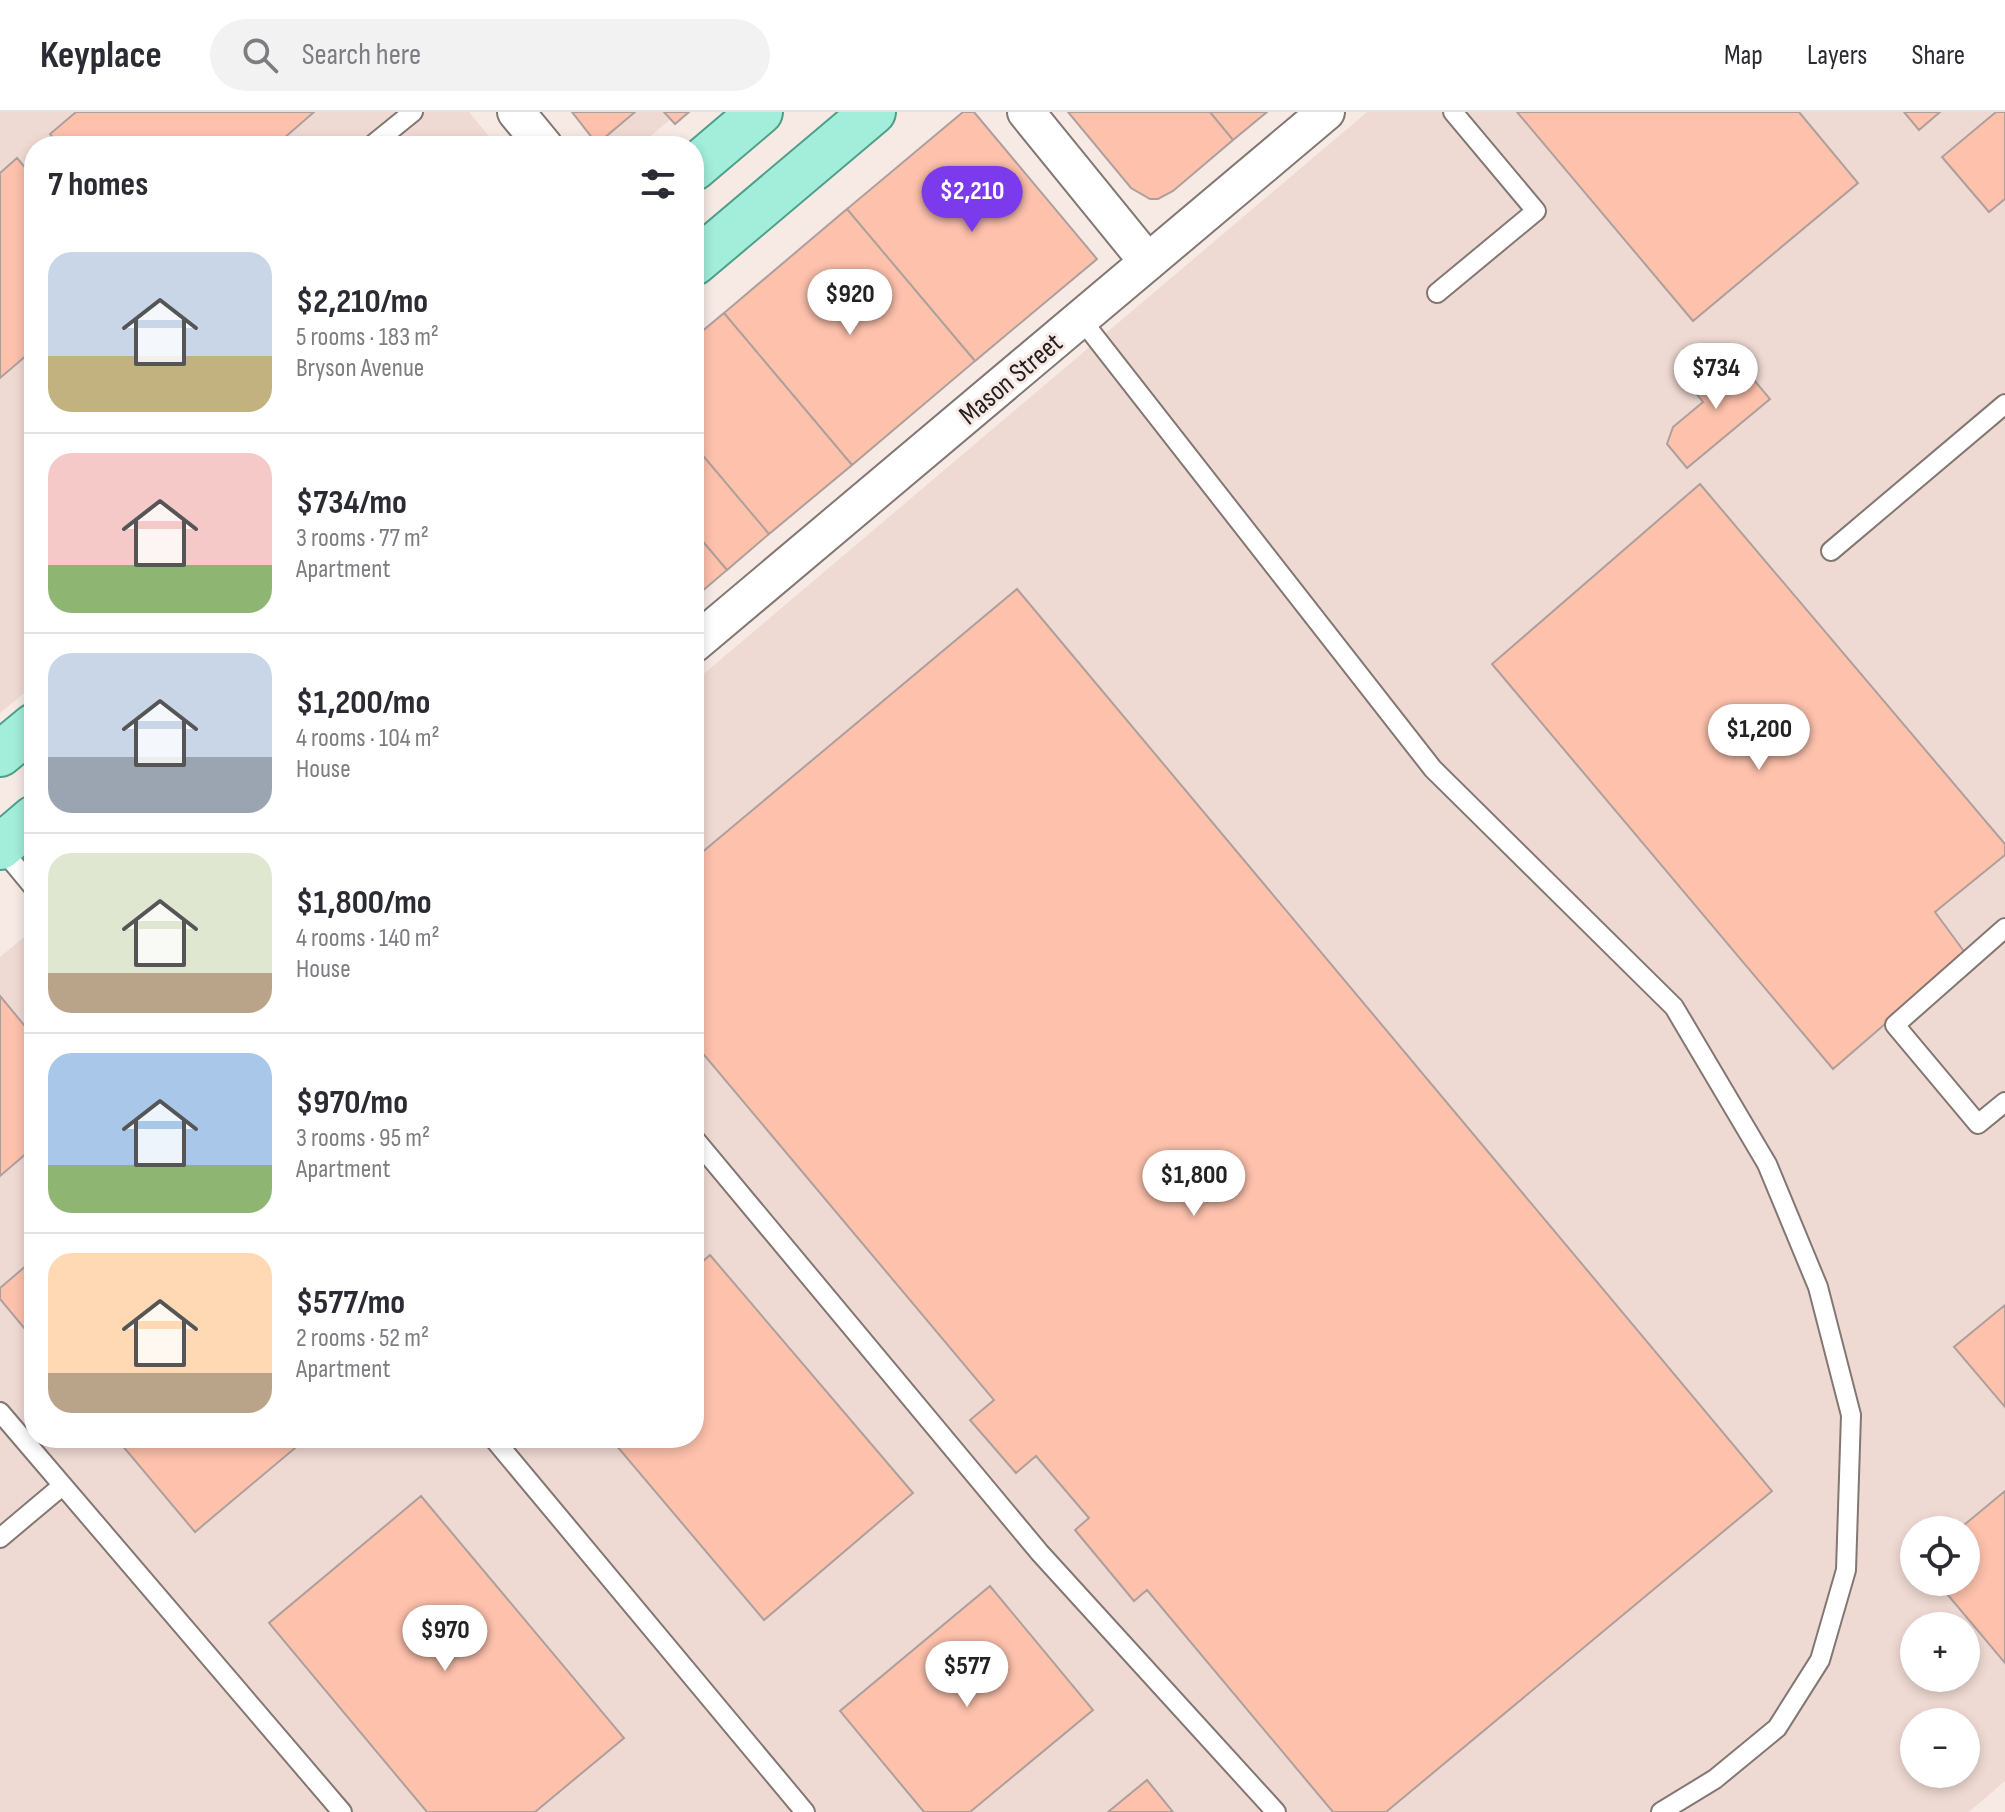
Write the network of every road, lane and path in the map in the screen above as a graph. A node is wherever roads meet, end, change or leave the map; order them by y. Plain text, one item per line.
1 (413, 112) edge
2 (516, 112) edge
3 (760, 112) edge
4 (873, 112) edge
5 (1026, 112) edge
6 (1326, 112) edge
7 (1453, 112) edge
8 (383, 136) edge
9 (536, 136) edge
10 (704, 160) edge
11 (704, 255) edge
12 (1148, 262) junction
13 (1437, 293) dead end
14 (1081, 319) junction
15 (2005, 404) edge
16 (1831, 551) dead end
17 (704, 636) edge
18 (24, 734) edge
19 (0, 754) edge
20 (24, 827) edge
21 (0, 847) edge
22 (24, 876) edge
23 (2005, 928) edge
24 (2005, 1102) edge
25 (704, 1150) edge
26 (0, 1412) edge
27 (24, 1441) edge
28 (30, 1448) edge
29 (501, 1448) edge
30 (62, 1486) junction
31 (0, 1538) edge
32 (342, 1812) edge
33 (805, 1812) edge
34 (1276, 1812) edge
35 (1661, 1812) edge

1 - 8 lane
2 - 9 street
3 - 10 main road
4 - 11 main road
5 - 12 street
6 - 12 street, Mason Street
7 - 13 lane
12 - 14 street, Mason Street
14 - 17 street, Mason Street
14 - 35 lane
15 - 16 lane
18 - 19 main road
20 - 21 main road
21 - 22 lane
23 - 24 lane
25 - 34 lane
26 - 27 lane
28 - 30 lane
29 - 33 lane
30 - 31 lane
30 - 32 lane

